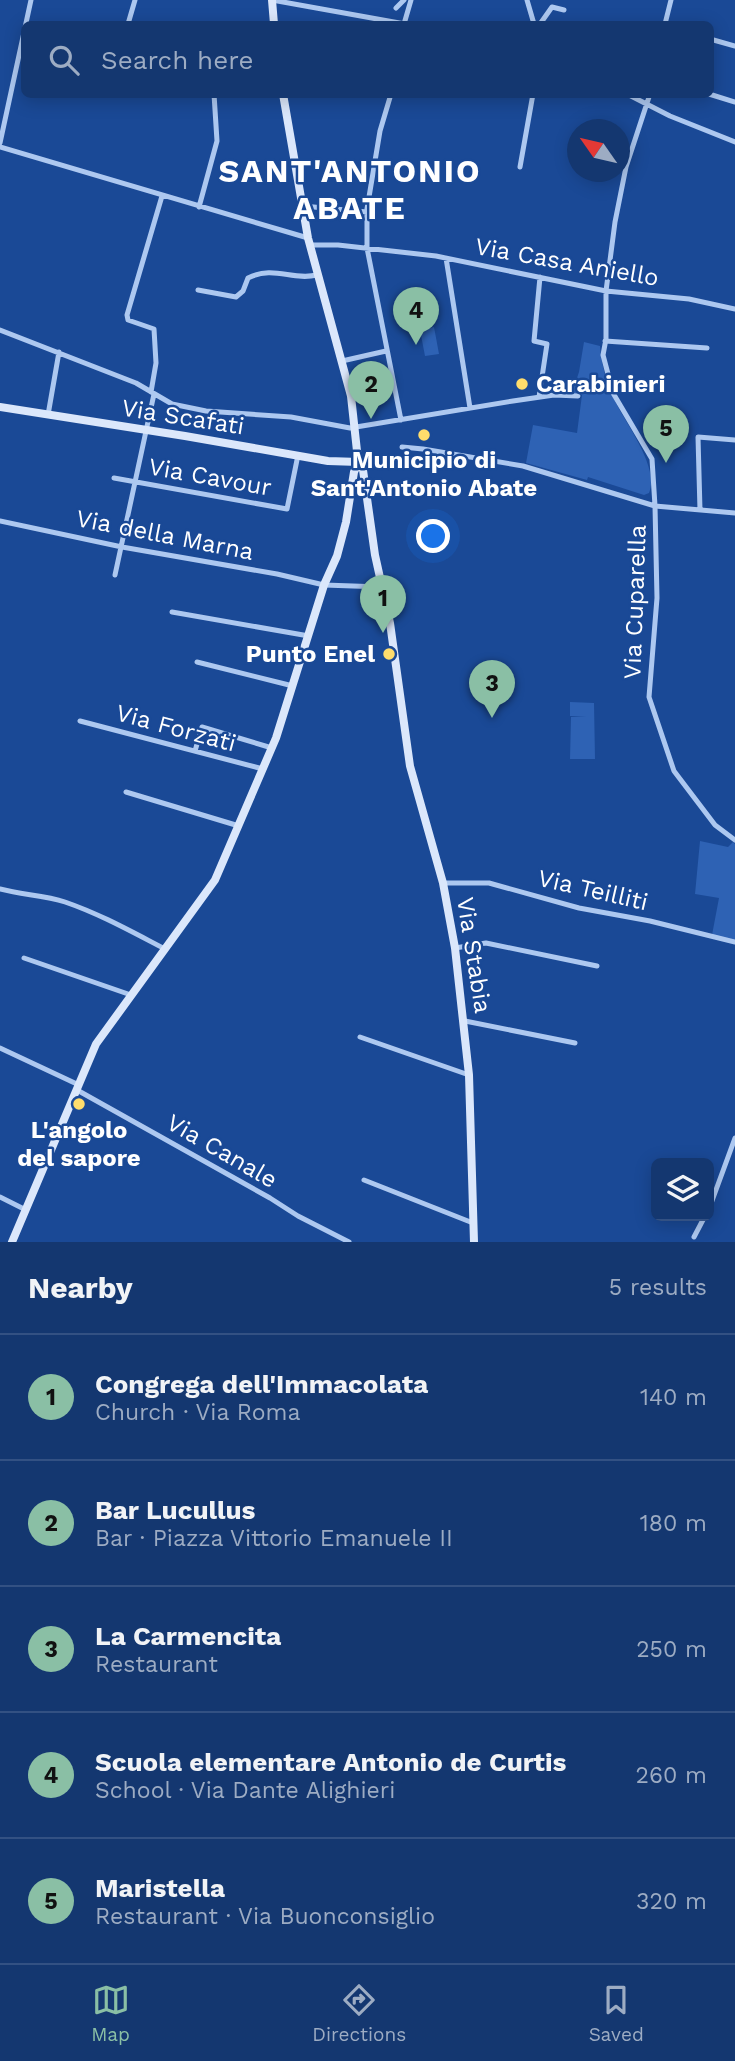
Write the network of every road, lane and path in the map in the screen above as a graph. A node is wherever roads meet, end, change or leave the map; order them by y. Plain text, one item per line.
1 (31, 0) edge
2 (135, 0) edge
3 (272, 0) edge
4 (404, 0) edge
5 (411, 0) edge
6 (527, 0) edge
7 (671, 0) edge
8 (397, 8) dead end
9 (564, 10) dead end
10 (25, 21) edge
11 (129, 21) edge
12 (274, 21) edge
13 (388, 21) edge
14 (406, 21) edge
15 (533, 21) edge
16 (542, 21) edge
17 (666, 21) edge
18 (714, 40) edge
19 (21, 41) edge
20 (735, 46) edge
21 (714, 96) edge
22 (214, 98) edge
23 (284, 98) edge
24 (390, 98) edge
25 (532, 98) edge
26 (636, 98) edge
27 (649, 98) edge
28 (735, 102) edge
29 (648, 103) junction
30 (735, 142) edge
31 (0, 145) edge
32 (520, 167) dead end
33 (162, 196) junction
34 (303, 206) junction
35 (199, 207) junction
36 (367, 212) junction
37 (309, 241) junction
38 (367, 248) junction
39 (446, 258) junction
40 (317, 275) junction
41 (540, 277) junction
42 (198, 290) dead end
43 (606, 291) junction
44 (735, 309) edge
45 (0, 330) edge
46 (606, 341) junction
47 (707, 348) dead end
48 (386, 351) junction
49 (59, 352) junction
50 (342, 361) junction
51 (153, 393) junction
52 (578, 396) dead end
53 (539, 397) junction
54 (0, 407) edge
55 (470, 408) junction
56 (48, 415) junction
57 (401, 420) junction
58 (354, 428) junction
59 (147, 431) junction
60 (735, 440) edge
61 (402, 447) dead end
62 (298, 455) junction
63 (359, 462) junction
64 (114, 478) dead end
65 (136, 482) junction
66 (655, 506) junction
67 (700, 510) junction
68 (735, 513) edge
69 (0, 521) edge
70 (122, 547) junction
71 (115, 576) dead end
72 (324, 585) junction
73 (382, 587) junction
74 (172, 612) dead end
75 (310, 636) junction
76 (197, 662) dead end
77 (293, 686) junction
78 (80, 721) dead end
79 (272, 748) junction
80 (195, 751) junction
81 (263, 769) junction
82 (126, 792) dead end
83 (239, 825) junction
84 (735, 840) edge
85 (443, 883) junction
86 (0, 889) edge
87 (735, 942) edge
88 (455, 948) junction
89 (165, 949) junction
90 (24, 958) dead end
91 (597, 966) dead end
92 (131, 995) junction
93 (465, 1021) junction
94 (360, 1037) dead end
95 (575, 1043) dead end
96 (0, 1048) edge
97 (470, 1075) junction
98 (78, 1088) junction
99 (735, 1138) edge
100 (364, 1180) dead end
101 (714, 1195) edge
102 (0, 1197) edge
103 (26, 1210) junction
104 (702, 1221) edge
105 (473, 1223) junction
106 (694, 1237) dead end
107 (12, 1242) edge
108 (349, 1242) edge
109 (474, 1242) edge

1 - 10 street
2 - 11 street
3 - 12 street
3 - 13 street
4 - 8 street
5 - 14 street
6 - 15 street
7 - 17 street
9 - 16 street
18 - 20 street
19 - 31 street
21 - 28 street
22 - 35 street
23 - 34 street, Via Stabia
24 - 36 street
25 - 32 street
26 - 29 street
27 - 29 street, Via Cuparella
29 - 30 street
29 - 43 street, Via Cuparella
31 - 33 street, Via Casa Aniello
33 - 35 street, Via Casa Aniello
33 - 51 street
34 - 36 street
34 - 37 street, Via Stabia
35 - 37 street, Via Casa Aniello
36 - 38 street
37 - 38 street, Via Casa Aniello
37 - 40 street, Via Stabia
38 - 39 street, Via Casa Aniello
38 - 48 street
39 - 41 street, Via Casa Aniello
39 - 55 street
40 - 42 street
40 - 50 street, Via Stabia
41 - 43 street, Via Casa Aniello
41 - 53 street
43 - 44 street, Via Casa Aniello
43 - 46 street, Via Cuparella
45 - 49 street
46 - 47 street
46 - 66 street, Via Cuparella
48 - 50 street
48 - 57 street
49 - 51 street
49 - 56 street
50 - 58 street, Via Stabia
51 - 58 street
51 - 59 street
52 - 53 street
53 - 55 street
54 - 56 street, Via Scafati
55 - 57 street
56 - 59 street, Via Scafati
57 - 58 street
58 - 63 street, Via Stabia
59 - 62 street, Via Scafati
59 - 65 street
60 - 67 street
61 - 66 street
62 - 63 street, Via Scafati
62 - 65 street, Via Cavour
63 - 72 street
63 - 73 street, Via Stabia
64 - 65 street, Via Cavour
65 - 70 street
66 - 67 street
66 - 84 street, Via Cuparella
67 - 68 street
69 - 70 street, Via della Marna
70 - 71 street
70 - 72 street, Via della Marna
72 - 73 street, Via della Marna
72 - 75 street
73 - 85 street, Via Stabia
74 - 75 street
75 - 77 street
76 - 77 street
77 - 79 street
78 - 80 street, Via Forzati
79 - 80 street
79 - 81 street
80 - 81 street, Via Forzati
81 - 83 street
82 - 83 street
83 - 89 street
85 - 87 street, Via Teilliti
85 - 88 street, Via Stabia
86 - 89 street
88 - 91 street
88 - 93 street, Via Stabia
89 - 92 street
90 - 92 street
92 - 98 street
93 - 95 street
93 - 97 street, Via Stabia
94 - 97 street
96 - 98 street, Via Canale
97 - 105 street, Via Stabia
98 - 103 street
98 - 108 street, Via Canale
99 - 101 street
100 - 105 street
102 - 103 street
103 - 107 street
104 - 106 street
105 - 109 street, Via Stabia

